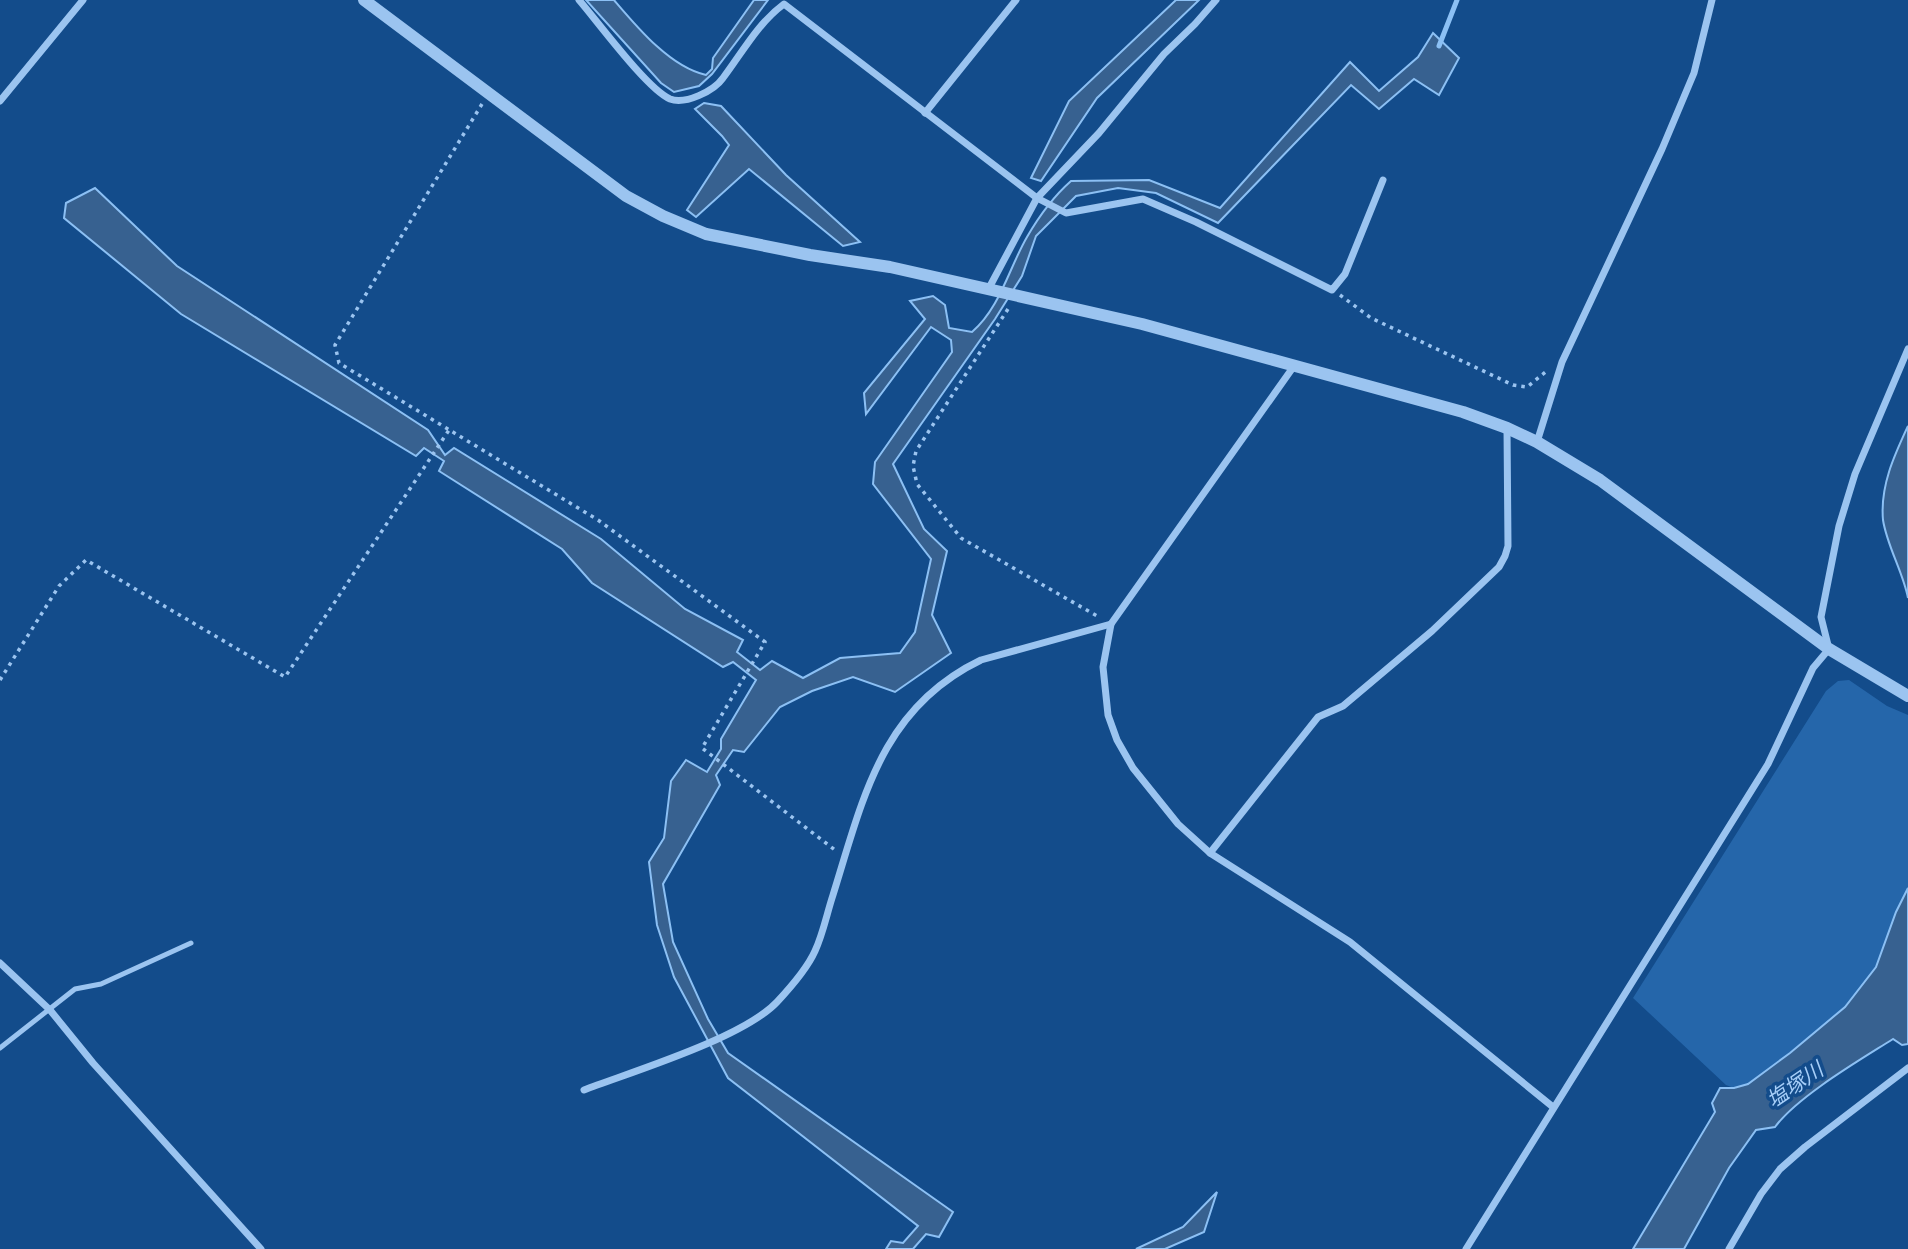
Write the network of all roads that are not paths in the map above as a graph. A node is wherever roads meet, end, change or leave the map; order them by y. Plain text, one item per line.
1 (83, 0) edge
2 (364, 0) edge
3 (579, 0) edge
4 (1016, 0) edge
5 (1216, 0) edge
6 (1712, 0) edge
7 (0, 101) edge
8 (925, 113) junction
9 (1383, 180) dead end
10 (1037, 198) junction
11 (989, 288) junction
12 (1908, 349) edge
13 (1294, 366) junction
14 (1507, 428) junction
15 (1537, 442) junction
16 (1111, 624) junction
17 (1829, 649) junction
18 (1908, 696) edge
19 (1210, 853) junction
20 (191, 943) dead end
21 (0, 963) edge
22 (50, 1010) junction
23 (0, 1048) edge
24 (1908, 1068) edge
25 (584, 1090) dead end
26 (1553, 1107) junction
27 (261, 1249) edge
28 (1466, 1249) edge
29 (1729, 1249) edge

1 - 7 street
2 - 11 street
3 - 8 street
4 - 8 street
5 - 10 street
6 - 15 street
8 - 10 street
9 - 10 street
10 - 11 street
11 - 13 street
12 - 17 street
13 - 14 street
13 - 16 street
14 - 15 street
14 - 19 street
15 - 17 street
16 - 19 street
16 - 25 street
17 - 18 street
17 - 26 street
19 - 26 street
20 - 22 lane
21 - 22 street
22 - 23 lane
22 - 27 street
24 - 29 street
26 - 28 street

